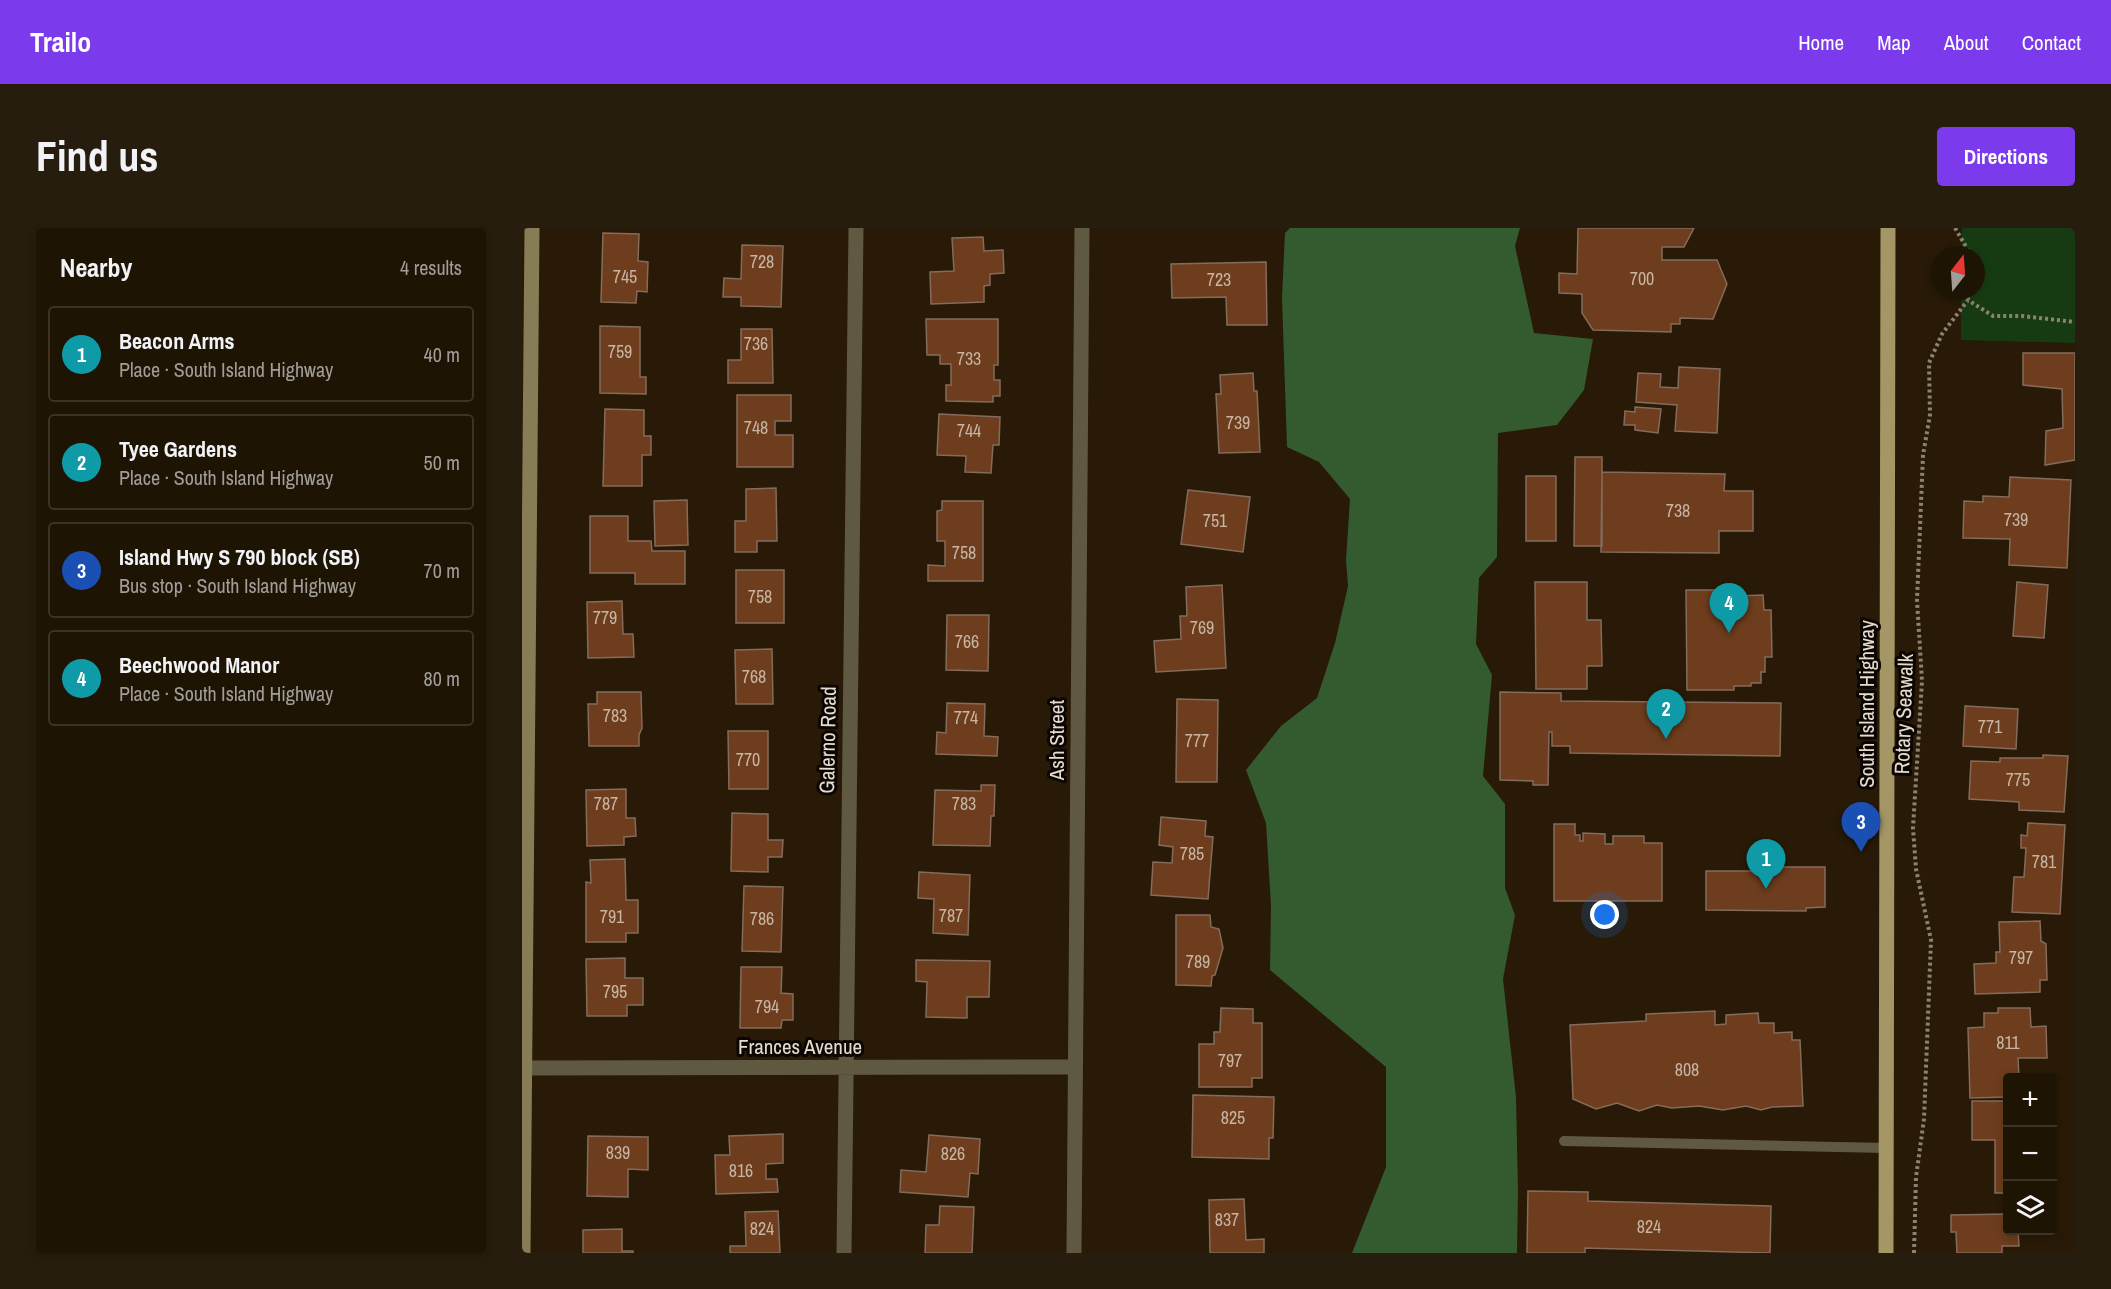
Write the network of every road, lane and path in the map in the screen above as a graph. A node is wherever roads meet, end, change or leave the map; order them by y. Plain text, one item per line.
1 (532, 228) edge
2 (856, 228) edge
3 (1082, 228) edge
4 (1888, 228) edge
5 (1955, 228) edge
6 (1966, 246) edge
7 (1968, 300) joint
8 (2075, 322) edge
9 (524, 853) edge
10 (1075, 1067) junction
11 (525, 1068) junction
12 (845, 1068) junction
13 (1564, 1141) dead end
14 (1887, 1148) junction
15 (523, 1253) edge
16 (844, 1253) edge
17 (1074, 1253) edge
18 (1886, 1253) edge
19 (1914, 1253) edge

1 - 9 street
2 - 12 street, Galerno Road
3 - 10 street, Ash Street
4 - 14 main road, South Island Highway
5 - 6 path
7 - 8 path
7 - 19 path, Rotary Seawalk
9 - 11 street
10 - 12 street, Frances Avenue
10 - 17 street, Ash Street
11 - 12 street, Frances Avenue
11 - 15 street
12 - 16 street, Galerno Road
13 - 14 lane
14 - 18 main road, South Island Highway

